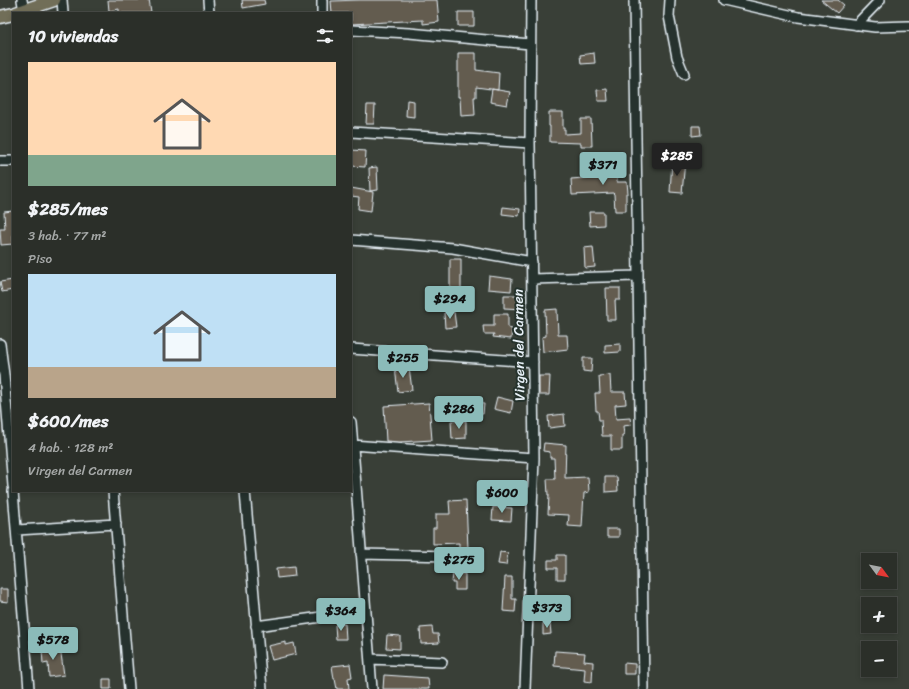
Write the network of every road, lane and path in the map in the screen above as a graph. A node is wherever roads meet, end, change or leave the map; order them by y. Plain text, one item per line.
1 (54, 0) edge
2 (62, 0) edge
3 (208, 0) edge
4 (322, 0) edge
5 (531, 0) edge
6 (634, 0) edge
7 (670, 0) edge
8 (724, 0) edge
9 (880, 0) edge
10 (19, 9) edge
11 (63, 12) edge
12 (209, 12) edge
13 (322, 12) edge
14 (0, 17) edge
15 (856, 25) junction
16 (909, 26) edge
17 (352, 30) edge
18 (530, 44) junction
19 (684, 74) dead end
20 (352, 132) edge
21 (530, 143) junction
22 (0, 161) edge
23 (12, 161) edge
24 (352, 240) edge
25 (532, 262) junction
26 (637, 276) junction
27 (532, 279) junction
28 (0, 344) edge
29 (352, 349) edge
30 (533, 362) junction
31 (6, 374) edge
32 (352, 445) joint
33 (534, 458) junction
34 (12, 470) edge
35 (13, 492) edge
36 (113, 492) edge
37 (245, 492) edge
38 (116, 524) junction
39 (17, 530) junction
40 (361, 554) junction
41 (450, 556) dead end
42 (365, 611) junction
43 (256, 626) junction
44 (370, 659) junction
45 (442, 662) dead end
46 (29, 689) edge
47 (129, 689) edge
48 (262, 689) edge
49 (372, 689) edge
50 (525, 689) edge
51 (644, 689) edge

1 - 10 main road
2 - 11 street
3 - 12 street
4 - 13 street
5 - 18 street, Virgen del Carmen
6 - 26 street
7 - 19 street
8 - 15 street
9 - 15 street
10 - 14 main road
15 - 16 street
17 - 18 street
18 - 21 street, Virgen del Carmen
20 - 21 street
21 - 25 street, Virgen del Carmen
22 - 23 street
24 - 25 street
25 - 27 street, Virgen del Carmen
26 - 27 street
26 - 51 street
27 - 30 street, Virgen del Carmen
28 - 31 street
29 - 30 street
30 - 33 street, Virgen del Carmen
31 - 34 street
32 - 33 street
32 - 40 street
33 - 50 street, Virgen del Carmen
35 - 39 street
36 - 38 street
37 - 43 street
38 - 39 street
38 - 47 street
39 - 46 street
40 - 41 street
40 - 42 street
42 - 43 street
42 - 44 street
43 - 48 street
44 - 45 street
44 - 49 street

